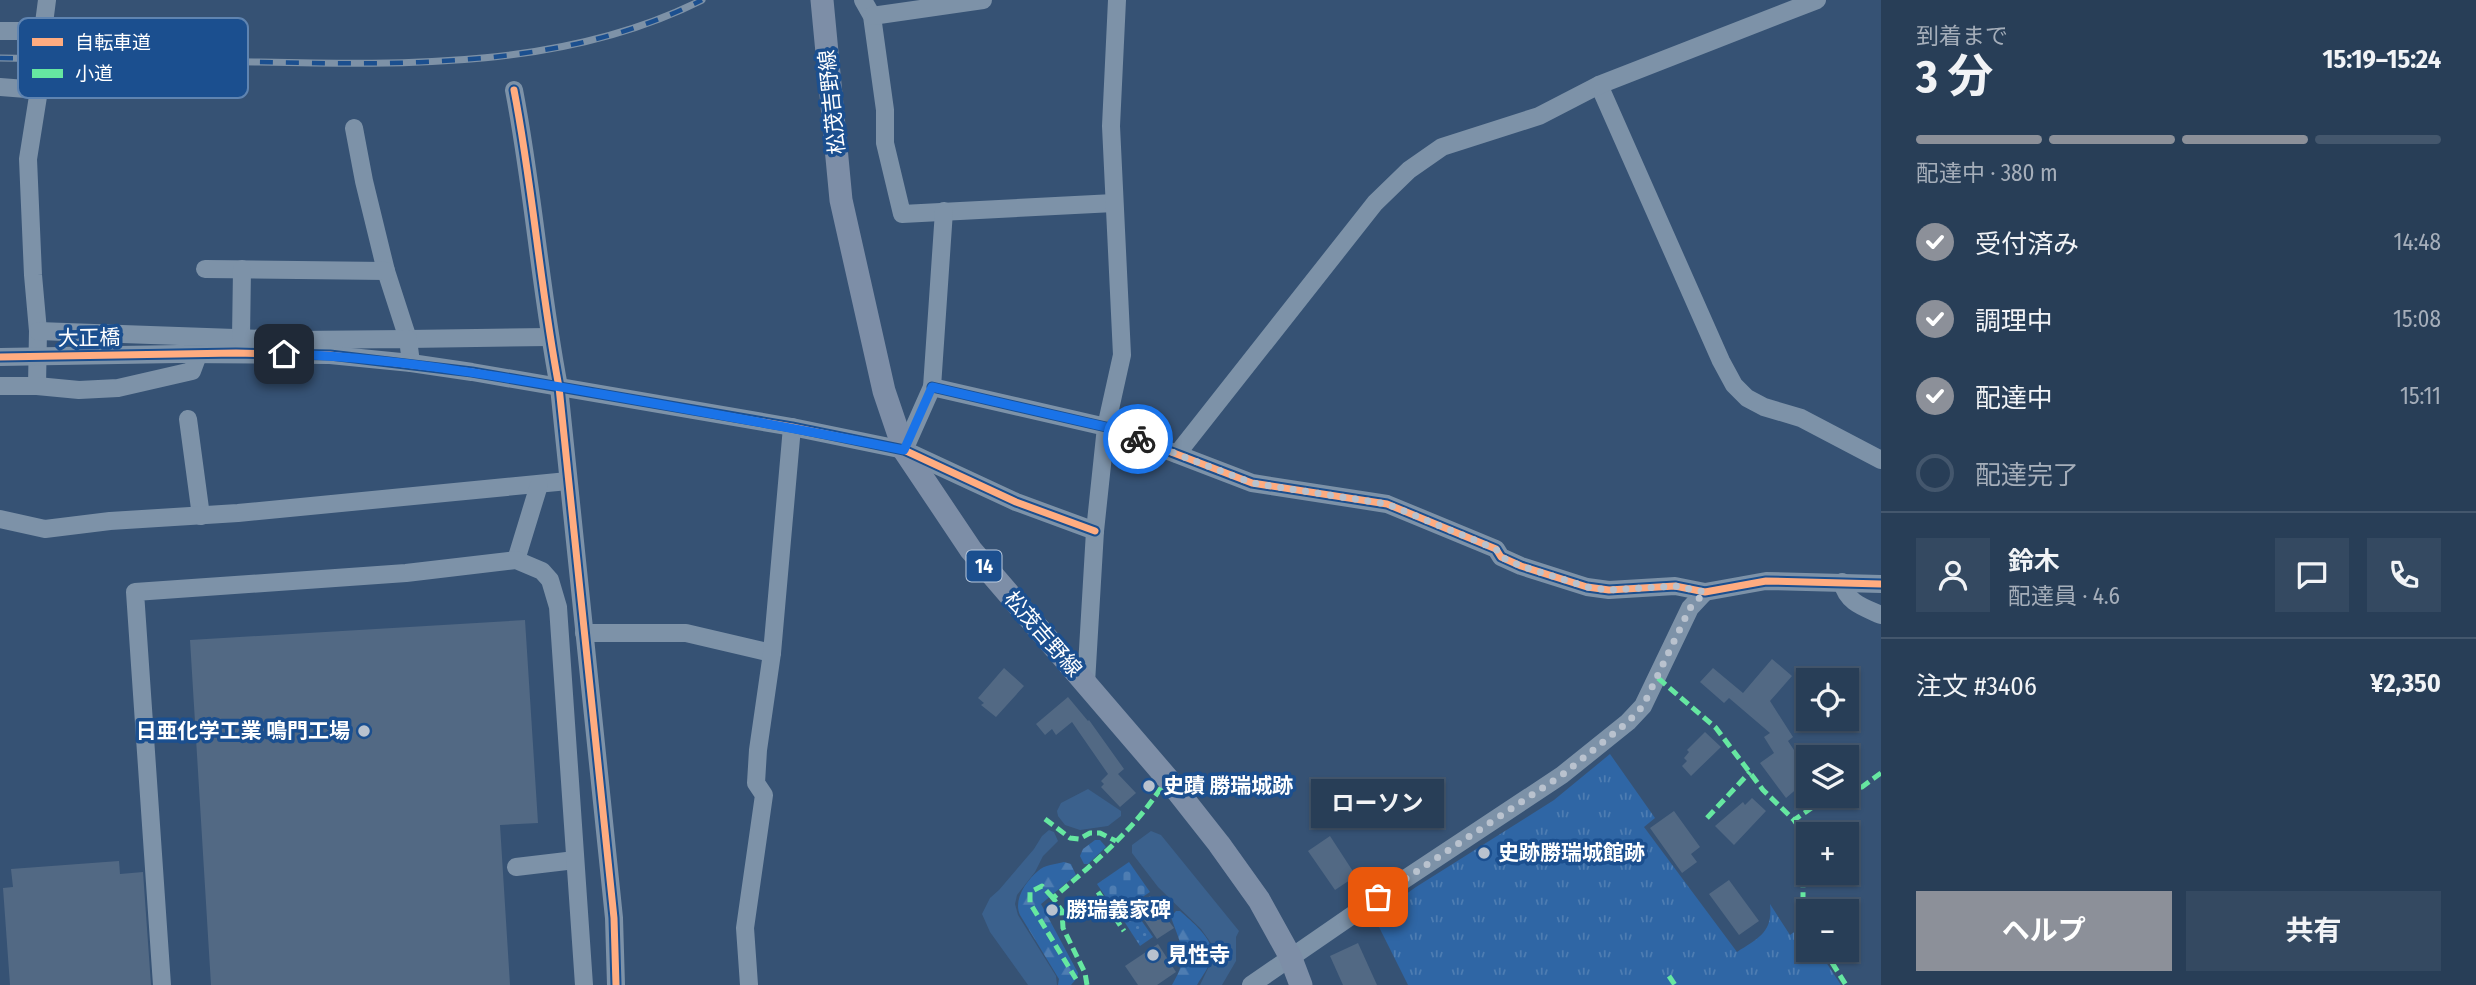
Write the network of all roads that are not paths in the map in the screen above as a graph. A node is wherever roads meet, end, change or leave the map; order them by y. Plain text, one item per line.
1 (47, 0) edge
2 (822, 0) edge
3 (863, 0) edge
4 (984, 0) edge
5 (1117, 0) edge
6 (1817, 0) edge
7 (872, 16) junction
8 (45, 18) edge
9 (0, 31) edge
10 (18, 31) edge
11 (1599, 85) junction
12 (0, 87) edge
13 (18, 88) edge
14 (514, 90) dead end
15 (37, 98) edge
16 (354, 128) dead end
17 (1114, 203) junction
18 (944, 211) junction
19 (205, 269) dead end
20 (242, 269) junction
21 (386, 271) junction
22 (38, 331) junction
23 (549, 337) junction
24 (241, 338) junction
25 (408, 339) junction
26 (198, 355) junction
27 (0, 357) edge
28 (411, 363) junction
29 (0, 386) edge
30 (37, 386) junction
31 (559, 387) junction
32 (932, 387) junction
33 (188, 419) dead end
34 (792, 427) junction
35 (1106, 427) junction
36 (904, 450) junction
37 (1177, 454) junction
38 (1881, 460) edge
39 (568, 481) junction
40 (540, 485) junction
41 (201, 516) junction
42 (0, 519) edge
43 (1094, 531) junction
44 (516, 560) junction
45 (1842, 582) junction
46 (1881, 584) edge
47 (1705, 592) junction
48 (1881, 615) edge
49 (584, 633) junction
50 (772, 653) junction
51 (1086, 684) junction
52 (575, 860) junction
53 (516, 867) dead end
54 (1290, 957) junction
55 (162, 985) edge
56 (584, 985) edge
57 (616, 985) edge
58 (749, 985) edge
59 (1251, 985) edge
60 (1301, 985) edge

1 - 8 street
2 - 36 main road, 松茂吉野線 / 14
3 - 7 street
4 - 7 street
5 - 17 street
6 - 11 street
7 - 18 street
9 - 10 street
11 - 37 street
11 - 38 street
12 - 13 street
14 - 23 street
15 - 22 street
16 - 21 street
17 - 18 street
17 - 35 street
18 - 32 street
19 - 20 street
20 - 21 street
20 - 24 street
21 - 25 street
22 - 24 street
22 - 30 street
23 - 25 street
23 - 31 street
24 - 25 street
25 - 28 street
26 - 27 street, 大正橋, bridge
26 - 28 street, 大正橋
26 - 30 street
28 - 31 street, 大正橋
29 - 30 street
31 - 34 street, 大正橋
31 - 39 street
32 - 35 street
32 - 36 street
33 - 41 street
34 - 36 street, 大正橋
34 - 50 street
35 - 37 street
35 - 43 street
36 - 43 street, 大正橋
36 - 51 main road, 松茂吉野線 / 14
37 - 47 street
39 - 40 street
39 - 49 street
40 - 41 street
40 - 44 street
41 - 42 street
43 - 51 street
44 - 52 street
44 - 55 street
45 - 46 street
45 - 47 street
45 - 48 street
47 - 54 street
49 - 50 street
49 - 57 street
50 - 58 street
51 - 54 main road, 松茂吉野線 / 14
52 - 53 street
52 - 56 street
54 - 59 street
54 - 60 main road, 松茂吉野線 / 14

